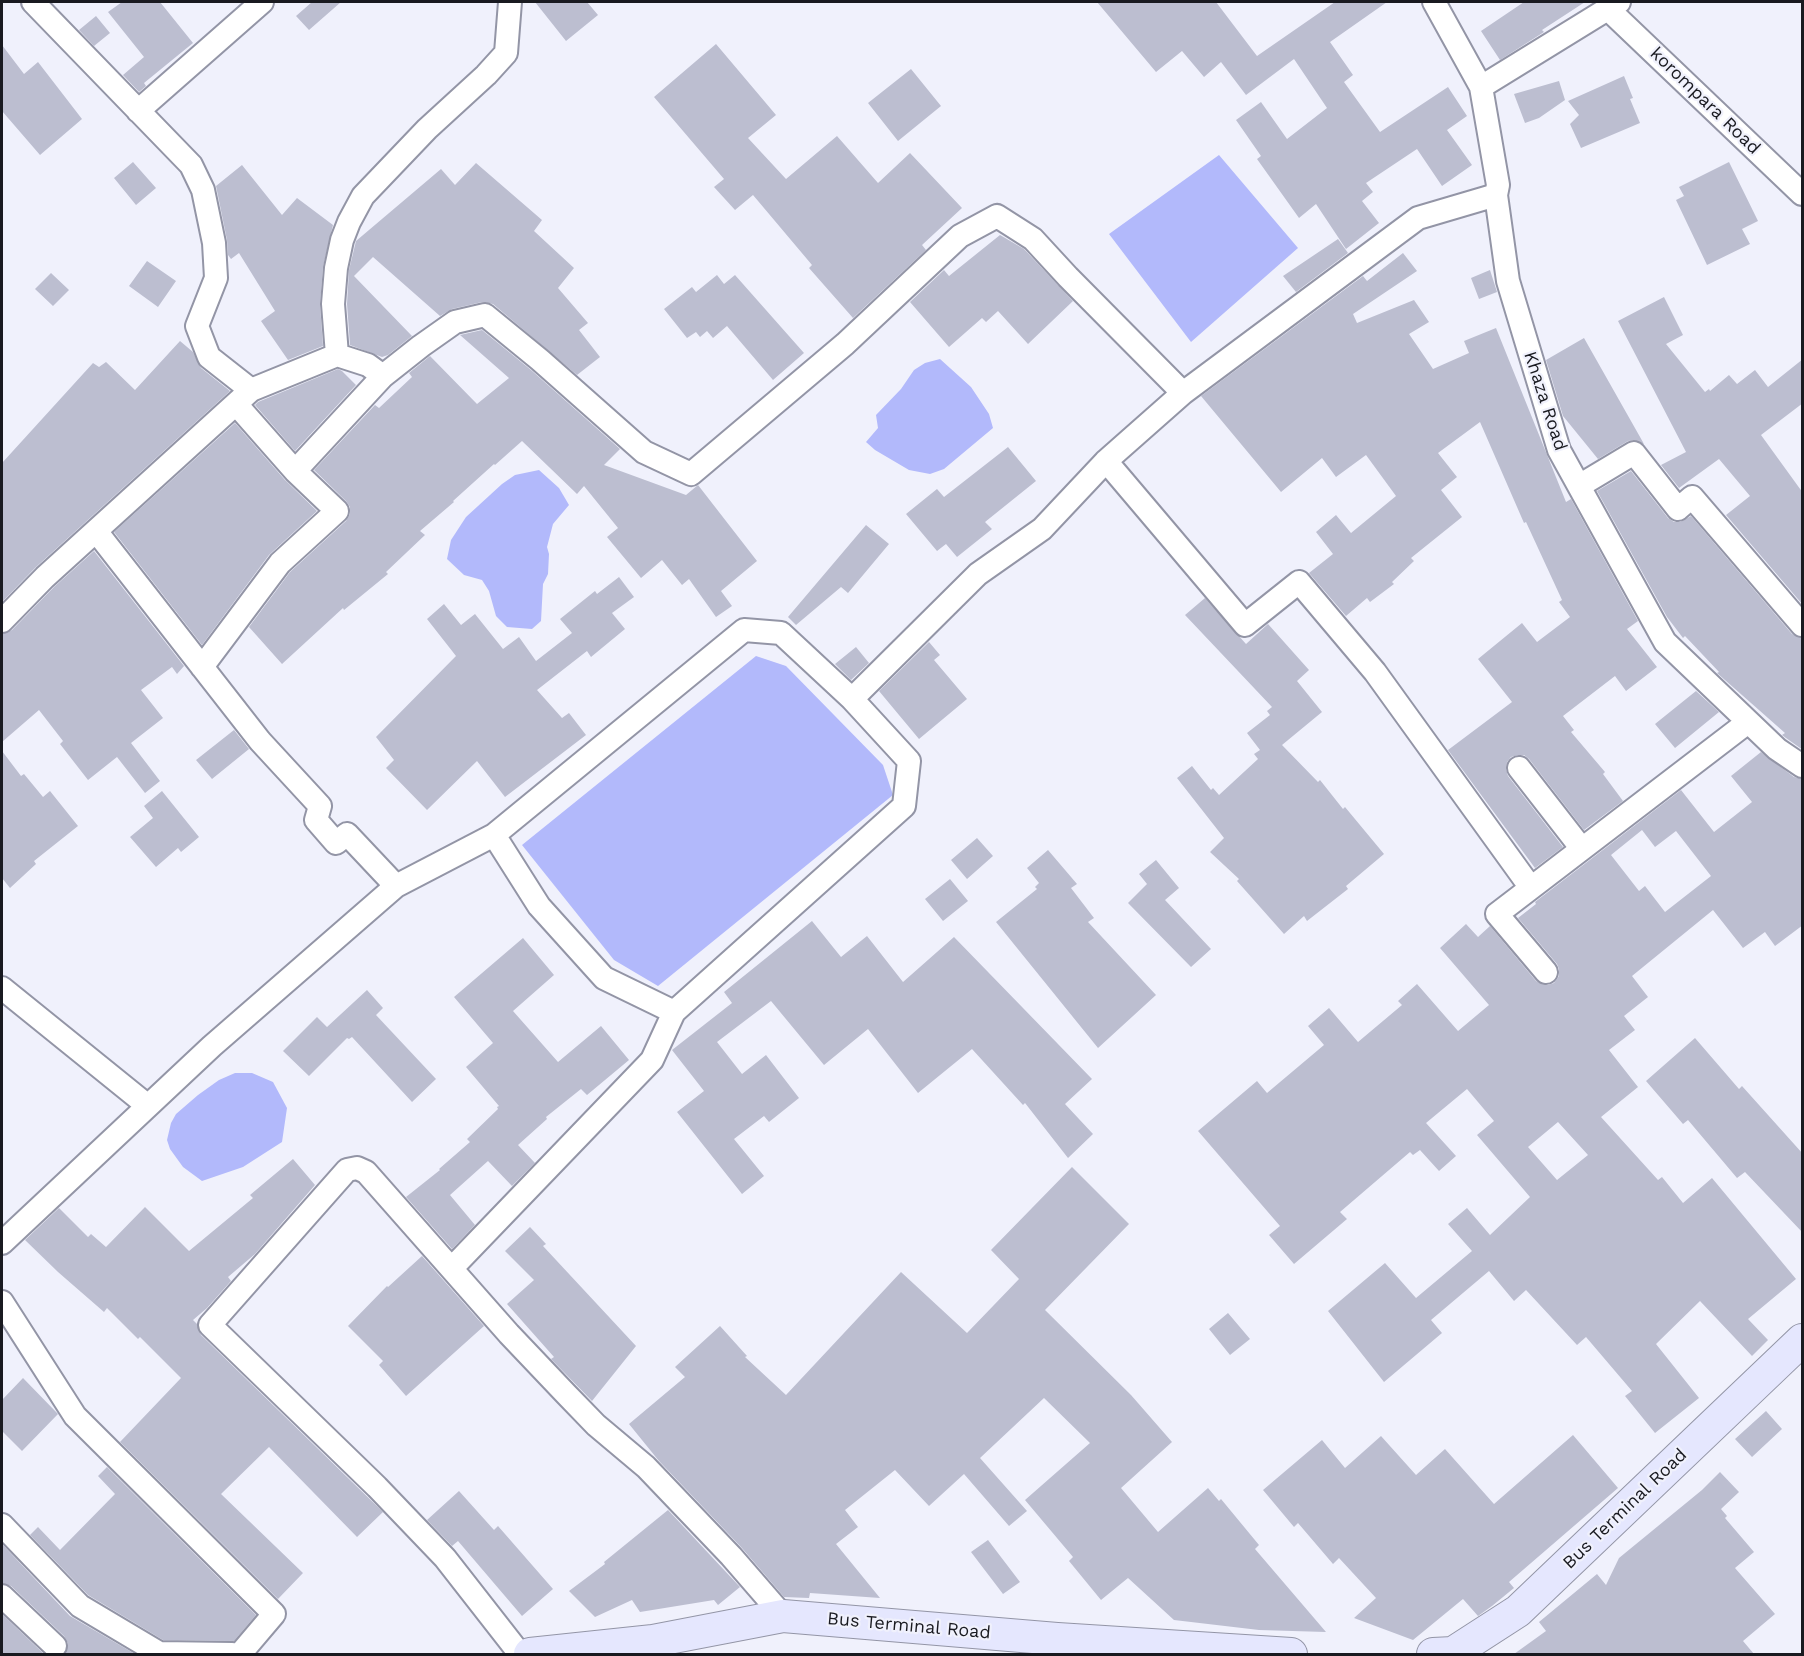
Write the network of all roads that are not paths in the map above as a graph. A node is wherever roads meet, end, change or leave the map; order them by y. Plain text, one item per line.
1 (33, 2) edge
2 (262, 2) edge
3 (510, 2) edge
4 (1434, 2) edge
5 (1614, 5) edge
6 (1481, 87) junction
7 (138, 111) junction
8 (1803, 194) edge
9 (1496, 195) junction
10 (337, 355) junction
11 (383, 376) junction
12 (1183, 393) junction
13 (243, 397) junction
14 (1106, 461) junction
15 (295, 471) junction
16 (1579, 486) junction
17 (96, 531) junction
18 (2, 621) edge
19 (1803, 625) edge
20 (202, 668) junction
21 (852, 699) junction
22 (1748, 722) junction
23 (1803, 766) edge
24 (1519, 768) dead end
25 (494, 835) junction
26 (1582, 849) junction
27 (396, 886) junction
28 (1531, 888) junction
29 (1546, 972) dead end
30 (2, 988) edge
31 (674, 1012) junction
32 (148, 1106) junction
33 (2, 1243) edge
34 (452, 1268) junction
35 (2, 1302) edge
36 (1803, 1340) edge
37 (2, 1525) edge
38 (2, 1596) edge
39 (783, 1616) junction
40 (55, 1646) dead end
41 (1050, 1647) edge
42 (232, 1654) edge
43 (240, 1654) edge
44 (520, 1654) edge
45 (530, 1654) edge
46 (1291, 1654) edge
47 (1433, 1654) edge

1 - 7 street
2 - 7 street
3 - 10 street
4 - 6 street, Khaza Road
5 - 6 street
5 - 8 street, korompara Road
6 - 9 street, Khaza Road
7 - 13 street
9 - 12 street
9 - 16 street, Khaza Road
10 - 11 street
10 - 13 street
11 - 12 street
11 - 15 street
12 - 14 street
13 - 15 street
13 - 17 street
14 - 21 street
14 - 28 street
15 - 20 street
16 - 19 street
16 - 22 street, Khaza Road
17 - 18 street
17 - 20 street
20 - 27 street
21 - 25 street
21 - 31 street
22 - 23 street, Khaza Road
22 - 26 street
24 - 26 street
25 - 27 street
25 - 31 street
26 - 28 street
27 - 32 street
28 - 29 street
30 - 32 street
31 - 34 street
32 - 33 street
34 - 39 street
34 - 44 street
35 - 43 street
36 - 47 main road, Bus Terminal Road
37 - 42 street
38 - 40 street
39 - 41 main road, Bus Terminal Road
39 - 45 main road, Bus Terminal Road
41 - 46 main road, Bus Terminal Road

